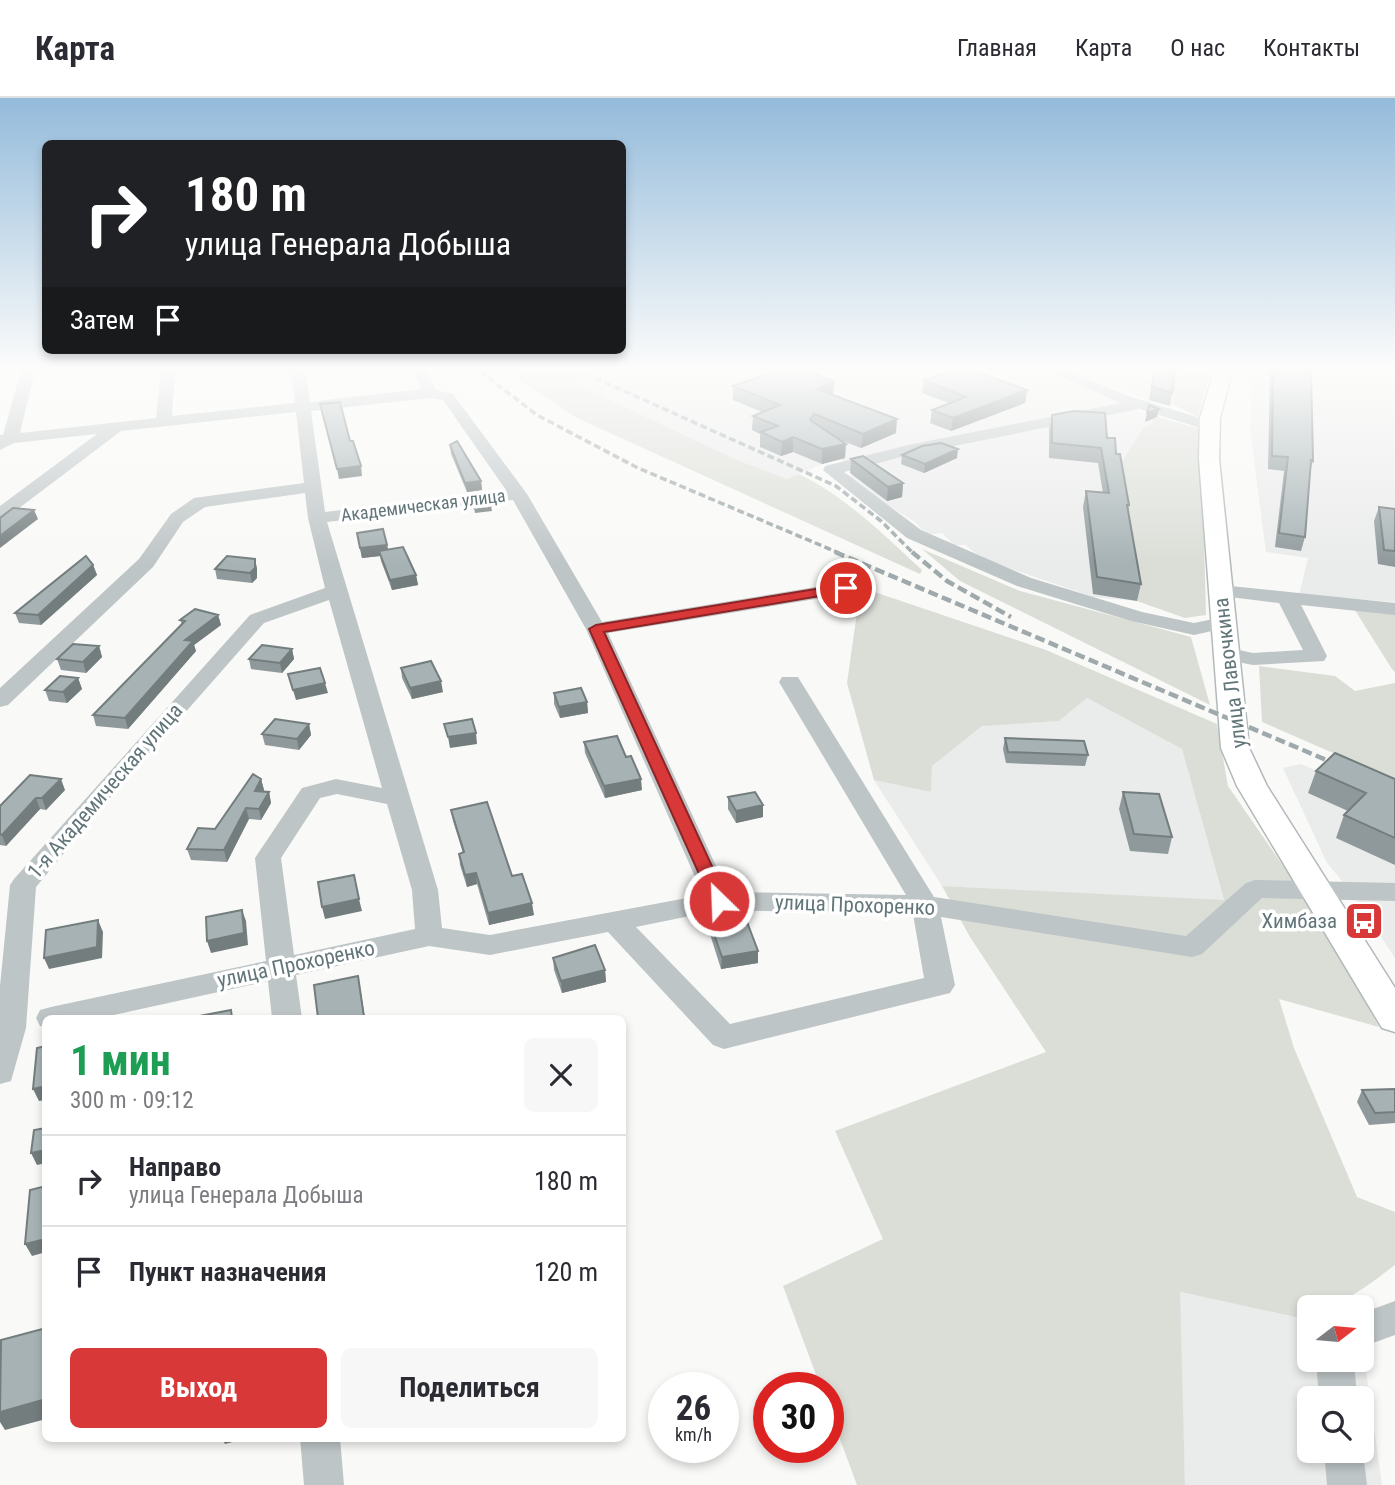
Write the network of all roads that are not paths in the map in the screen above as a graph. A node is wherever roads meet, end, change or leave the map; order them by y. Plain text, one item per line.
1 (46, 436) edge
2 (105, 436) edge
3 (307, 436) edge
4 (476, 436) edge
5 (980, 436) edge
6 (1210, 436) edge
7 (3, 441) edge
8 (313, 487) junction
9 (518, 494) junction
10 (0, 514) edge
11 (317, 518) junction
12 (846, 588) dead end
13 (335, 591) junction
14 (1220, 591) junction
15 (1287, 598) junction
16 (1395, 609) edge
17 (1223, 623) junction
18 (596, 629) junction
19 (1225, 653) junction
20 (790, 682) dead end
21 (0, 701) edge
22 (397, 798) junction
23 (1316, 891) junction
24 (1395, 892) edge
25 (719, 901) junction
26 (925, 905) junction
27 (614, 921) junction
28 (429, 936) junction
29 (282, 967) junction
30 (65, 1015) edge
31 (287, 1015) edge
32 (1395, 1018) edge
33 (42, 1021) edge
34 (5, 1029) edge
35 (0, 1072) edge
36 (1395, 1318) edge
37 (1374, 1326) edge
38 (320, 1442) edge
39 (1344, 1463) edge
40 (324, 1485) edge
41 (1347, 1485) edge

1 - 7 street
2 - 10 street
3 - 8 street, Академическая улица
4 - 9 street, Академическая улица
5 - 17 street
6 - 14 main road, улица Лавочкина
8 - 11 street, Академическая улица
8 - 21 street
9 - 11 street, Академическая улица
9 - 18 street
11 - 13 street, Академическая улица
12 - 18 street
13 - 22 street, Академическая улица
13 - 34 street, 1-я Академическая улица
14 - 15 street
14 - 17 main road, улица Лавочкина
15 - 16 street
15 - 19 street
17 - 19 main road, улица Лавочкина
18 - 25 street
19 - 23 main road, улица Лавочкина
20 - 26 street
22 - 28 street, Академическая улица
22 - 29 street
23 - 24 street, улица Прохоренко
23 - 26 street, улица Прохоренко
23 - 32 main road, улица Лавочкина
25 - 26 street, улица Прохоренко
25 - 27 street, улица Прохоренко
26 - 27 street
27 - 28 street, улица Прохоренко
28 - 29 street, улица Прохоренко
29 - 30 street, улица Прохоренко
29 - 31 street
33 - 34 street
34 - 35 street, 1-я Академическая улица
36 - 37 street
38 - 40 street
39 - 41 street

